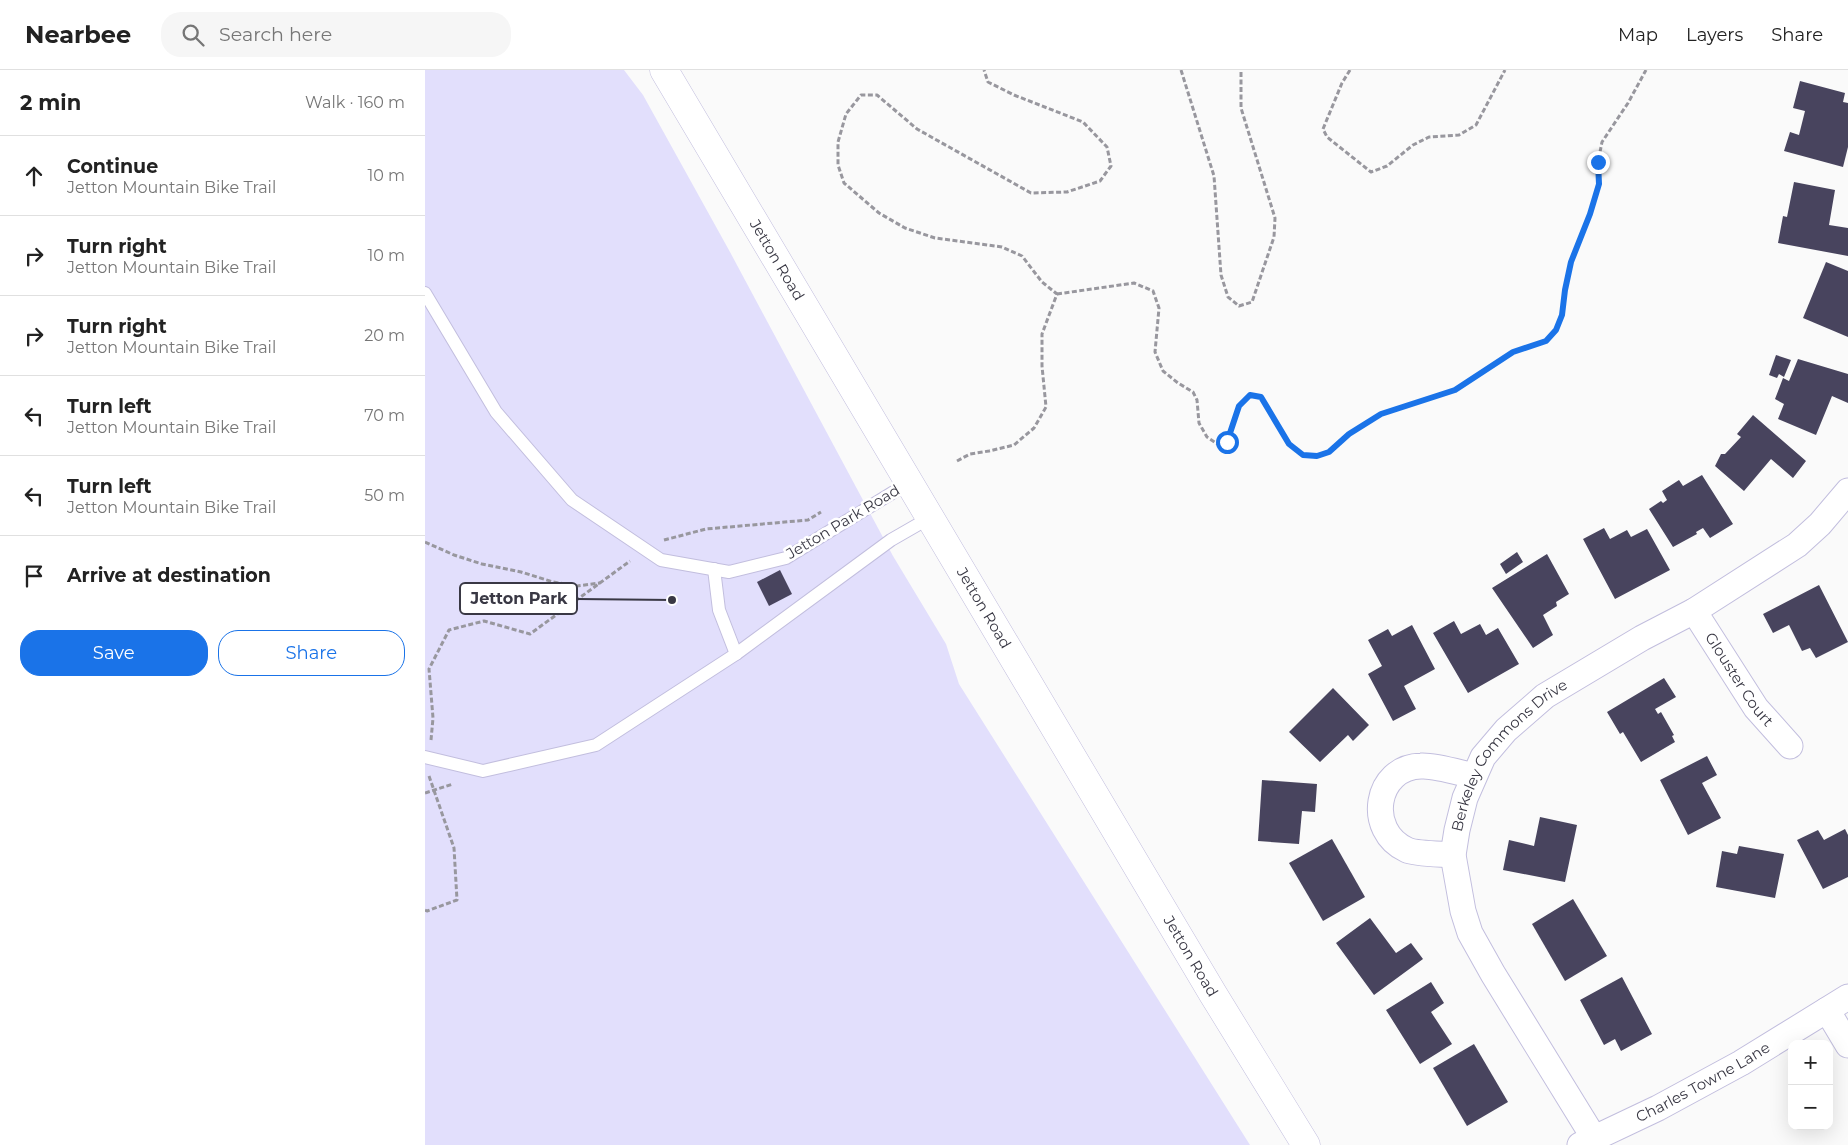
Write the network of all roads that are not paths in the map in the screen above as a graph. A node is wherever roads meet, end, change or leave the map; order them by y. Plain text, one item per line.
1 (664, 70) edge
2 (425, 293) edge
3 (910, 482) junction
4 (1848, 491) edge
5 (931, 517) junction
6 (714, 570) junction
7 (1694, 611) junction
8 (736, 654) junction
9 (1790, 746) dead end
10 (427, 758) edge
11 (1474, 776) junction
12 (1453, 855) junction
13 (1848, 998) edge
14 (1827, 1010) junction
15 (1848, 1045) edge
16 (1587, 1142) edge
17 (1306, 1145) edge

1 - 3 street, Jetton Road
2 - 6 lane, Jetton Park Road
3 - 5 street, Jetton Road
3 - 6 lane, Jetton Park Road
4 - 7 street, Berkeley Commons Drive
5 - 8 lane
5 - 17 street, Jetton Road
6 - 8 lane
7 - 9 street, Glouster Court
7 - 11 street, Berkeley Commons Drive
8 - 10 lane
11 - 12 street, Berkeley Commons Drive
11 - 12 street
12 - 16 street, Berkeley Commons Drive
13 - 14 street, Charles Towne Lane
14 - 15 street
14 - 16 street, Charles Towne Lane

